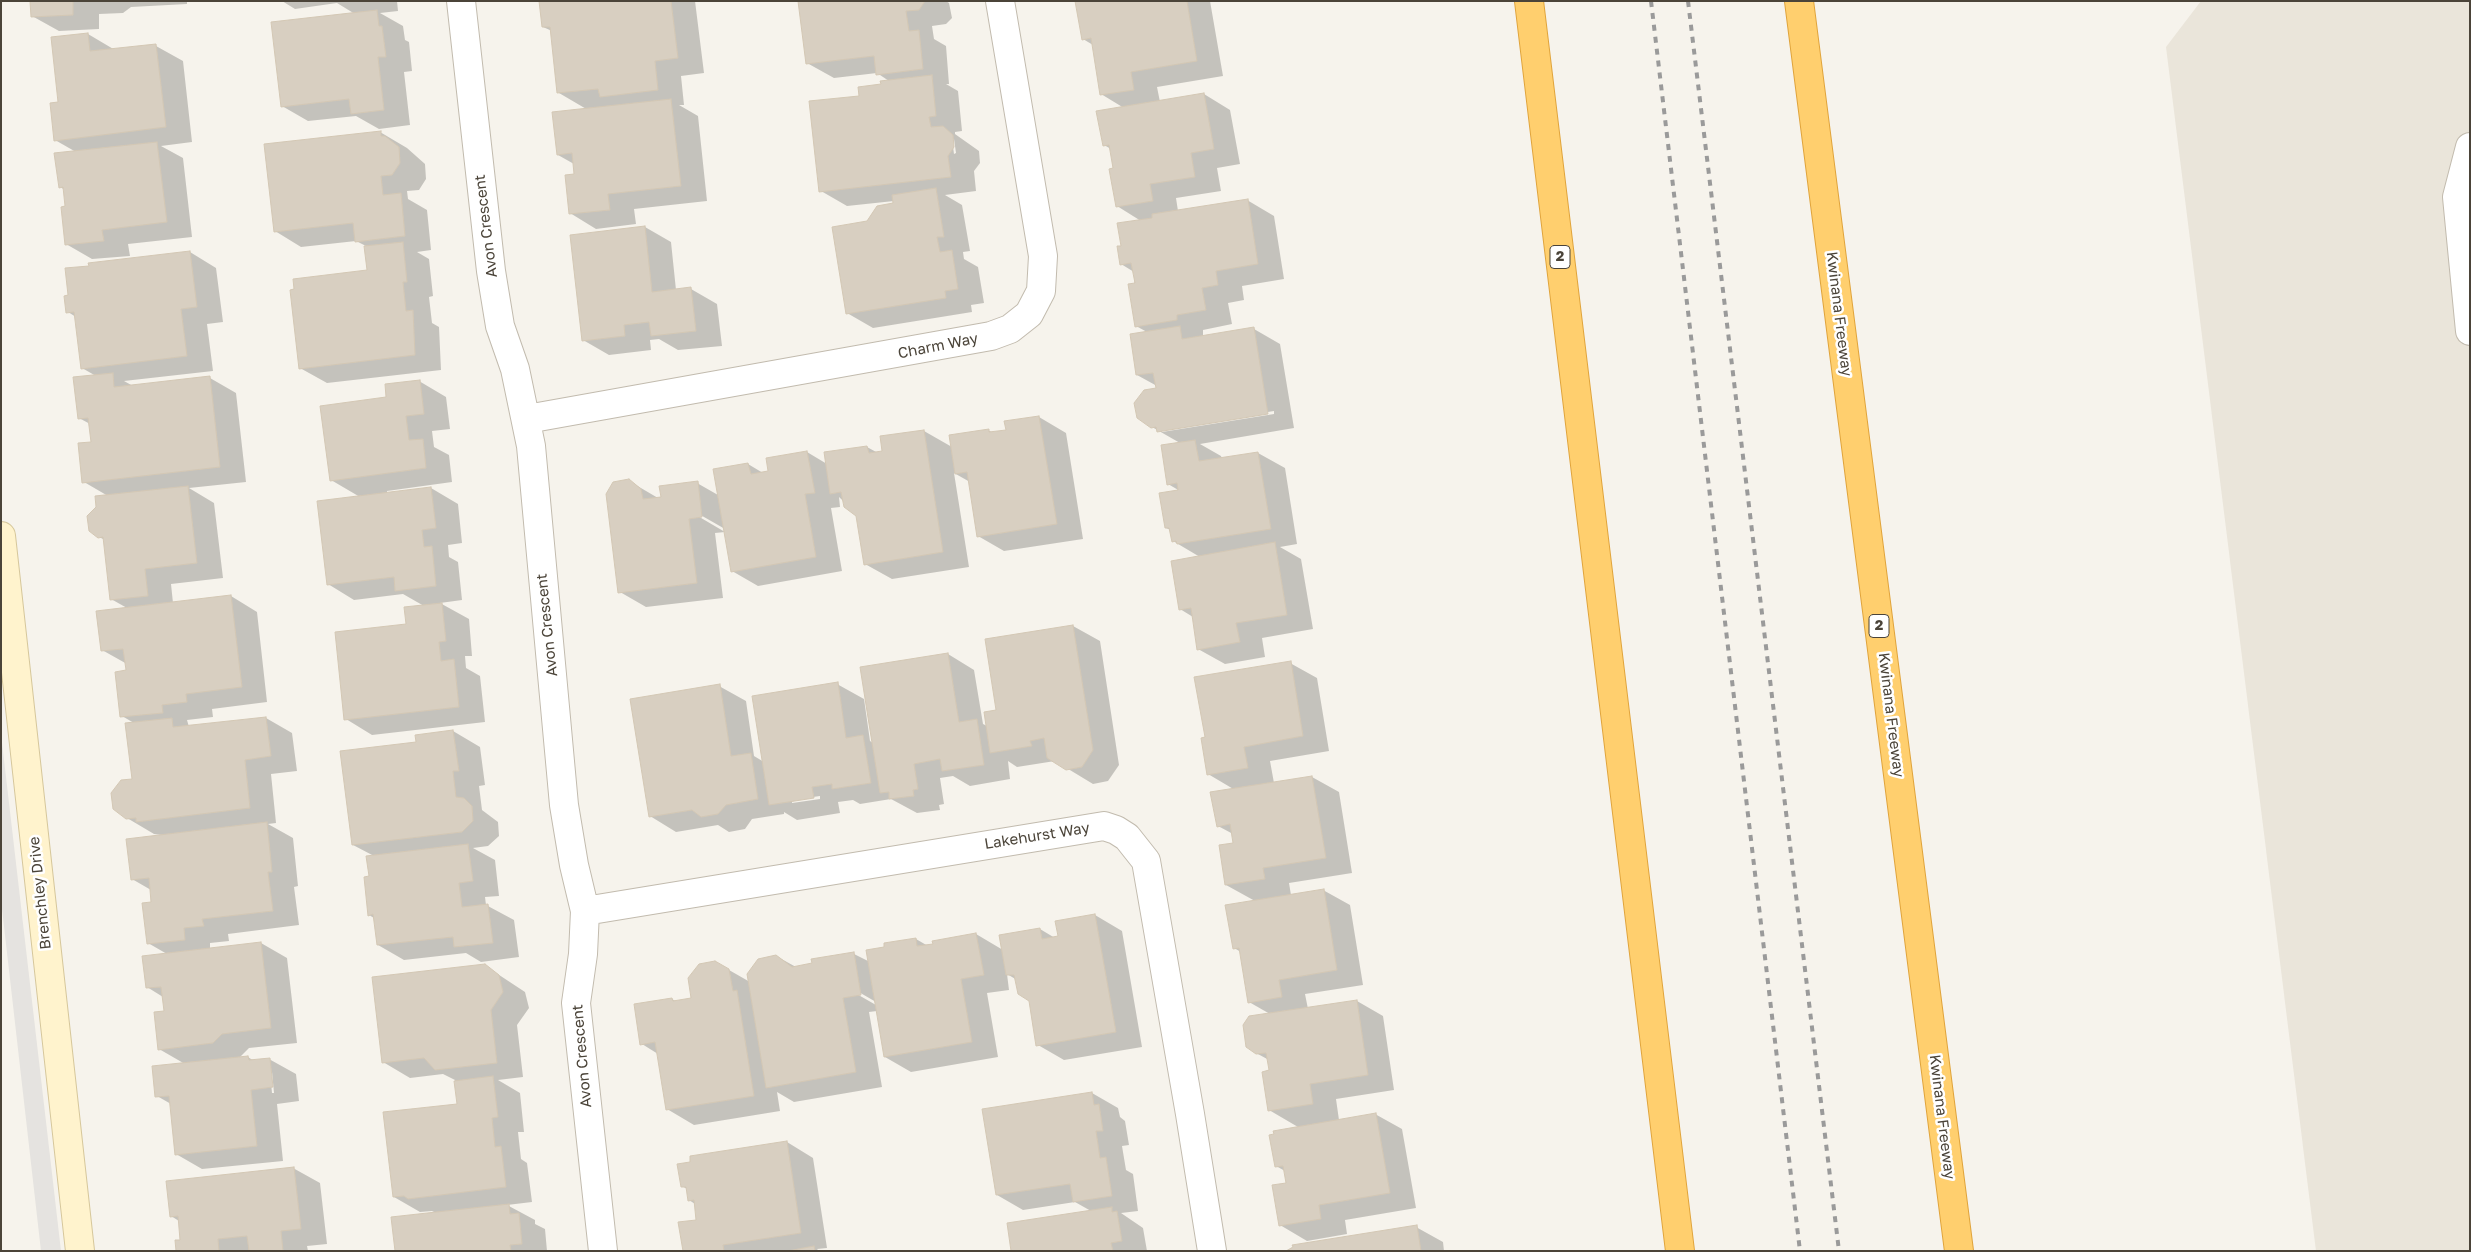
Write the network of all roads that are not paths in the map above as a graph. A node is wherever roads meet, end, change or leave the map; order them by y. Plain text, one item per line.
1 (461, 1) edge
2 (1000, 1) edge
3 (1529, 1) edge
4 (1799, 1) edge
5 (2470, 146) edge
6 (2470, 331) edge
7 (527, 419) junction
8 (1, 536) edge
9 (584, 911) junction
10 (80, 1251) edge
11 (603, 1251) edge
12 (1212, 1251) edge
13 (1680, 1251) edge
14 (1960, 1251) edge

1 - 7 street, Avon Crescent
2 - 7 street, Charm Way
3 - 13 highway, 2
4 - 14 highway, Kwinana Freeway / 2
5 - 6 street
7 - 9 street, Avon Crescent
8 - 10 street, Brenchley Drive
9 - 11 street, Avon Crescent
9 - 12 street, Lakehurst Way

